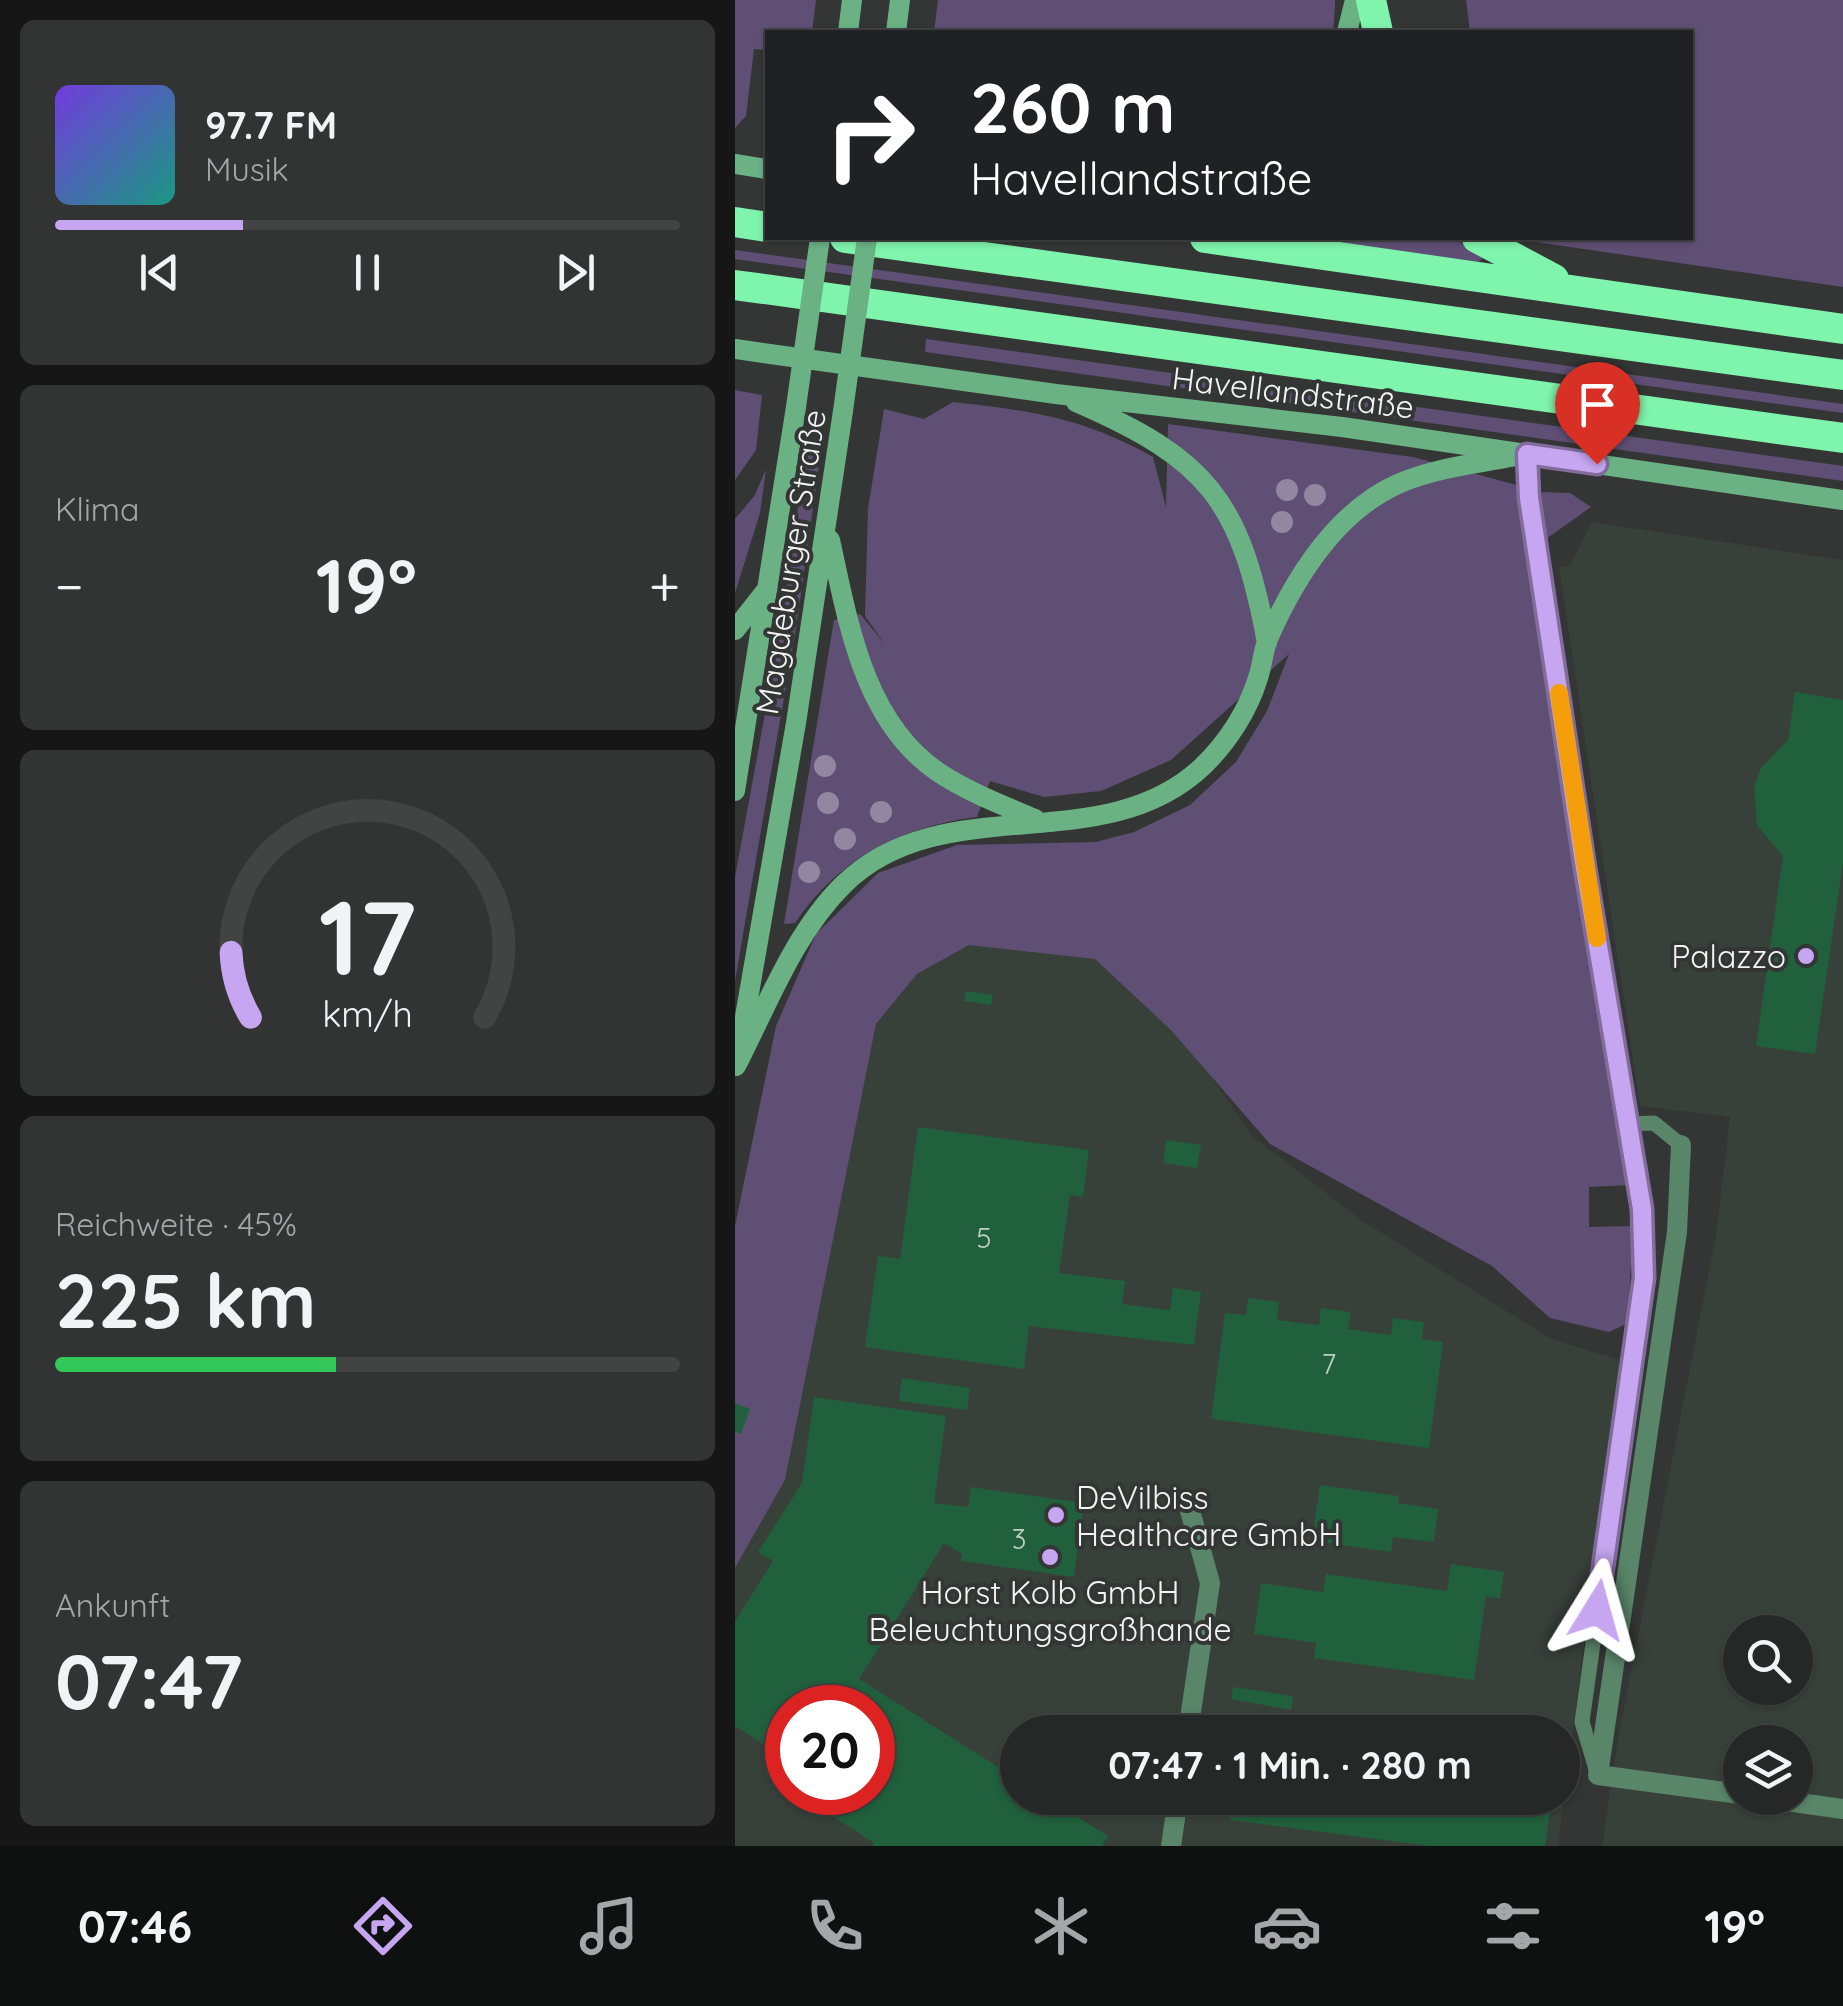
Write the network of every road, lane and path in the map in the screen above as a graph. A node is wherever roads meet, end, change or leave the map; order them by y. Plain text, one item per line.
1 (853, 0) edge
2 (901, 0) edge
3 (1355, 0) edge
4 (1371, 0) edge
5 (848, 30) edge
6 (896, 30) edge
7 (1348, 30) edge
8 (1377, 30) edge
9 (735, 164) edge
10 (765, 169) edge
11 (735, 222) edge
12 (765, 227) edge
13 (820, 240) edge
14 (860, 240) edge
15 (867, 240) edge
16 (1219, 240) edge
17 (1481, 240) edge
18 (735, 286) edge
19 (1574, 290) junction
20 (1843, 329) edge
21 (735, 348) edge
22 (1843, 375) edge
23 (1056, 394) junction
24 (1843, 438) edge
25 (1527, 454) junction
26 (1843, 500) edge
27 (827, 526) junction
28 (769, 586) junction
29 (735, 630) edge
30 (1267, 643) junction
31 (735, 792) edge
32 (1037, 820) junction
33 (736, 1069) edge
34 (1628, 1124) junction
35 (1681, 1145) joint
36 (1189, 1507) dead end
37 (1191, 1715) edge
38 (1598, 1775) junction
39 (1723, 1792) edge
40 (1813, 1805) edge
41 (1843, 1809) edge
42 (1176, 1815) edge
43 (1171, 1846) edge

1 - 5 main road
2 - 6 main road
3 - 7 main road
4 - 8 highway
9 - 10 main road
11 - 12 highway
13 - 28 main road, Magdeburger Straße, bridge
14 - 22 highway
15 - 27 main road, Magdeburger Straße, bridge
16 - 19 highway
17 - 19 highway
18 - 24 highway
19 - 20 highway
21 - 23 main road, Havellandstraße
23 - 25 main road, Havellandstraße
23 - 30 main road
25 - 26 main road, Havellandstraße
25 - 30 main road
25 - 34 lane
27 - 32 main road
27 - 33 main road, Magdeburger Straße
28 - 29 main road
28 - 31 main road, Magdeburger Straße
30 - 32 main road
32 - 33 main road
34 - 35 lane
34 - 38 lane
35 - 38 street
36 - 37 street
38 - 39 street
40 - 41 street
42 - 43 street

